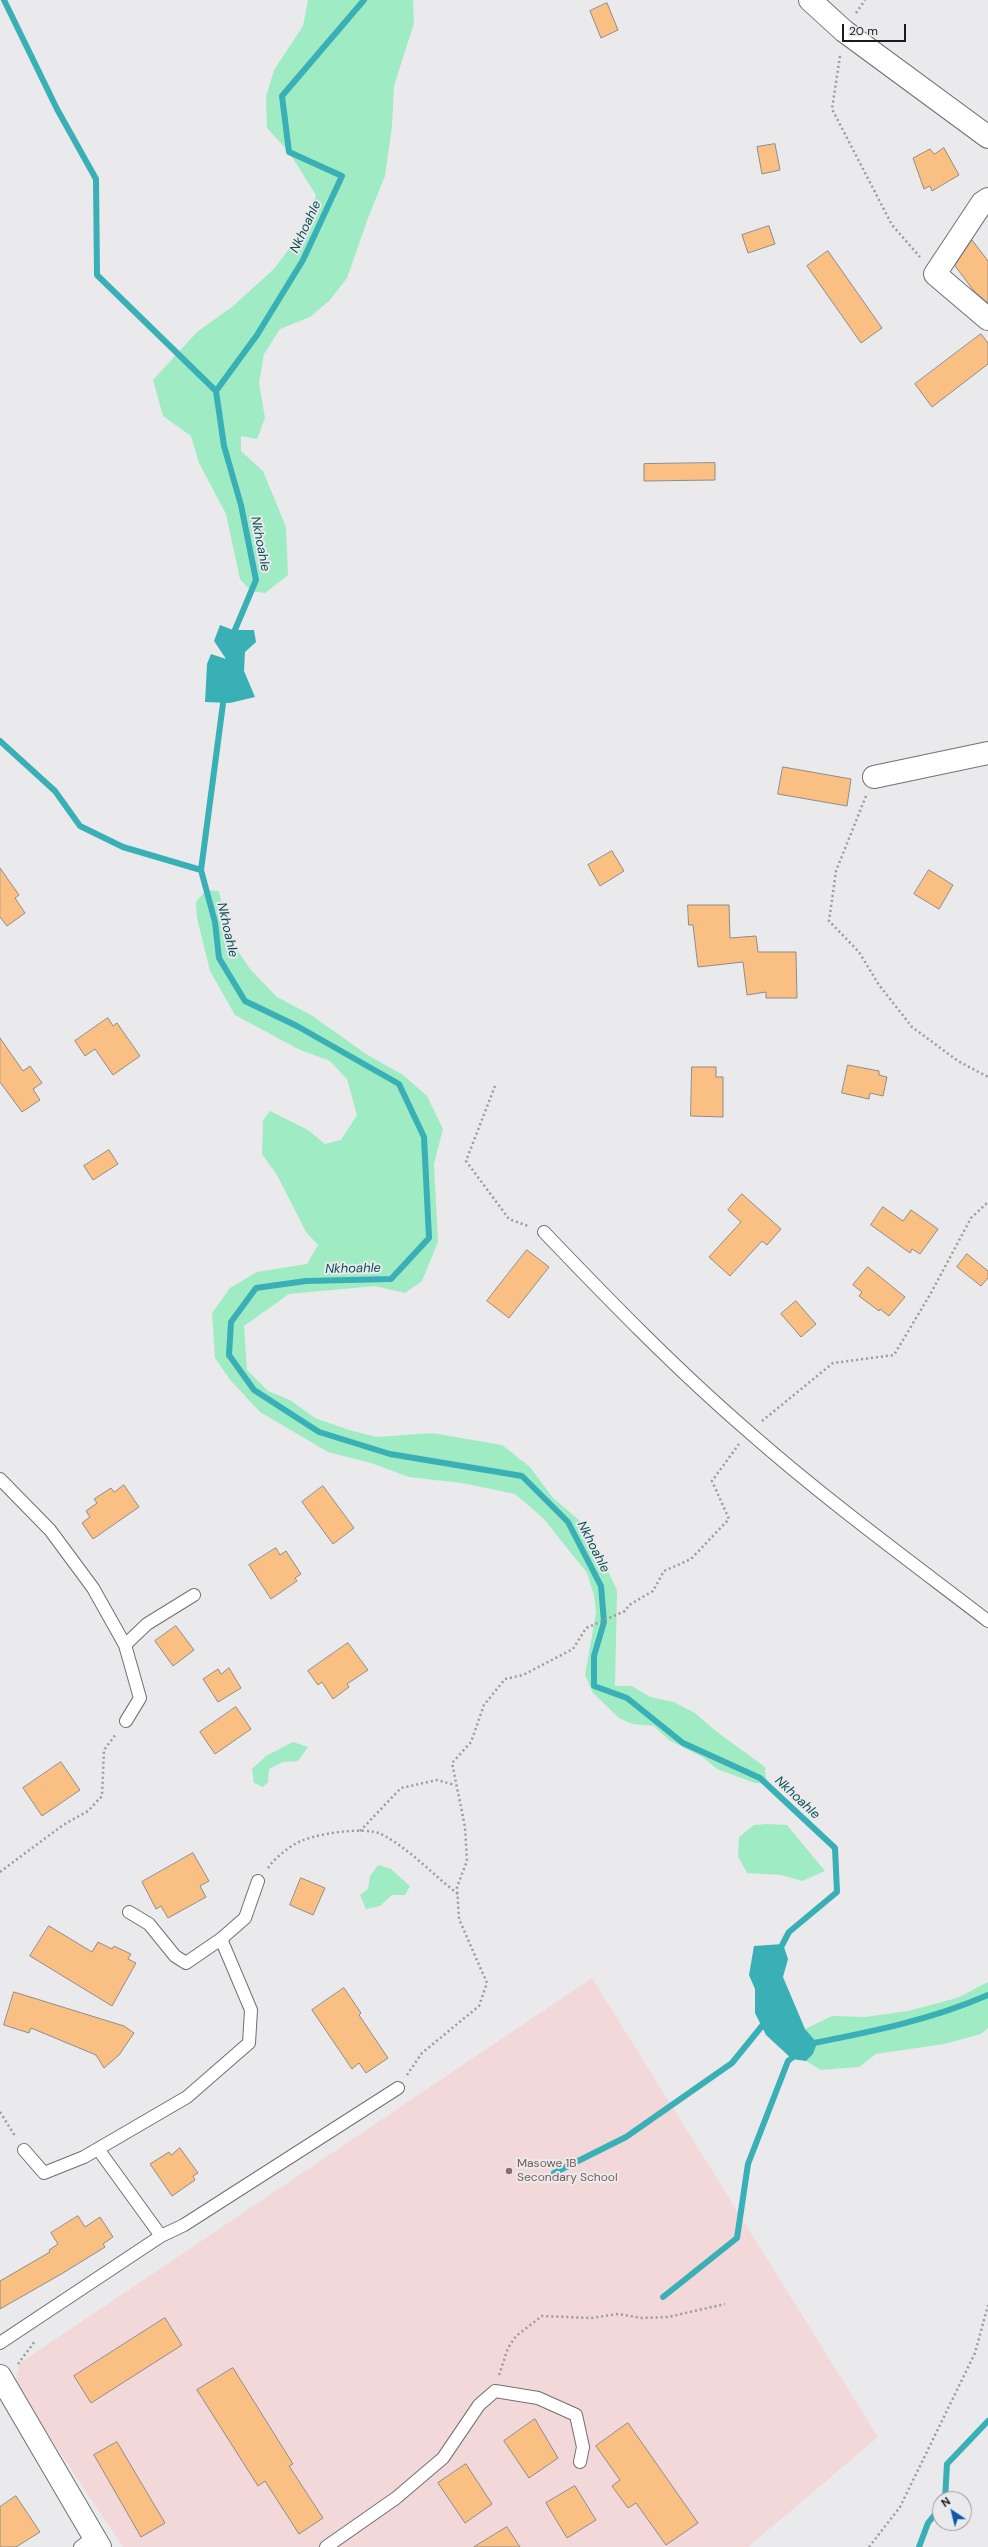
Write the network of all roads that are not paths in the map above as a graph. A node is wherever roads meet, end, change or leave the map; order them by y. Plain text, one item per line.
1 (810, 0) edge
2 (988, 137) edge
3 (988, 199) edge
4 (988, 319) edge
5 (988, 753) edge
6 (874, 777) road end
7 (544, 1232) road end
8 (0, 1479) edge
9 (194, 1594) dead end
10 (988, 1621) edge
11 (125, 1645) junction
12 (126, 1721) road end
13 (258, 1881) road end
14 (129, 1912) dead end
15 (221, 1939) junction
16 (398, 2088) road end
17 (98, 2149) junction
18 (24, 2150) road end
19 (161, 2236) junction
20 (0, 2343) edge
21 (5, 2385) edge
22 (580, 2462) dead end
23 (91, 2544) edge
24 (326, 2547) edge

1 - 2 street
3 - 4 street
5 - 6 street
7 - 10 lane
8 - 11 lane
9 - 11 lane
11 - 12 lane
13 - 15 lane
14 - 15 lane
15 - 17 lane
16 - 19 lane
17 - 18 lane
17 - 19 lane
19 - 20 lane
21 - 23 street
22 - 24 lane

